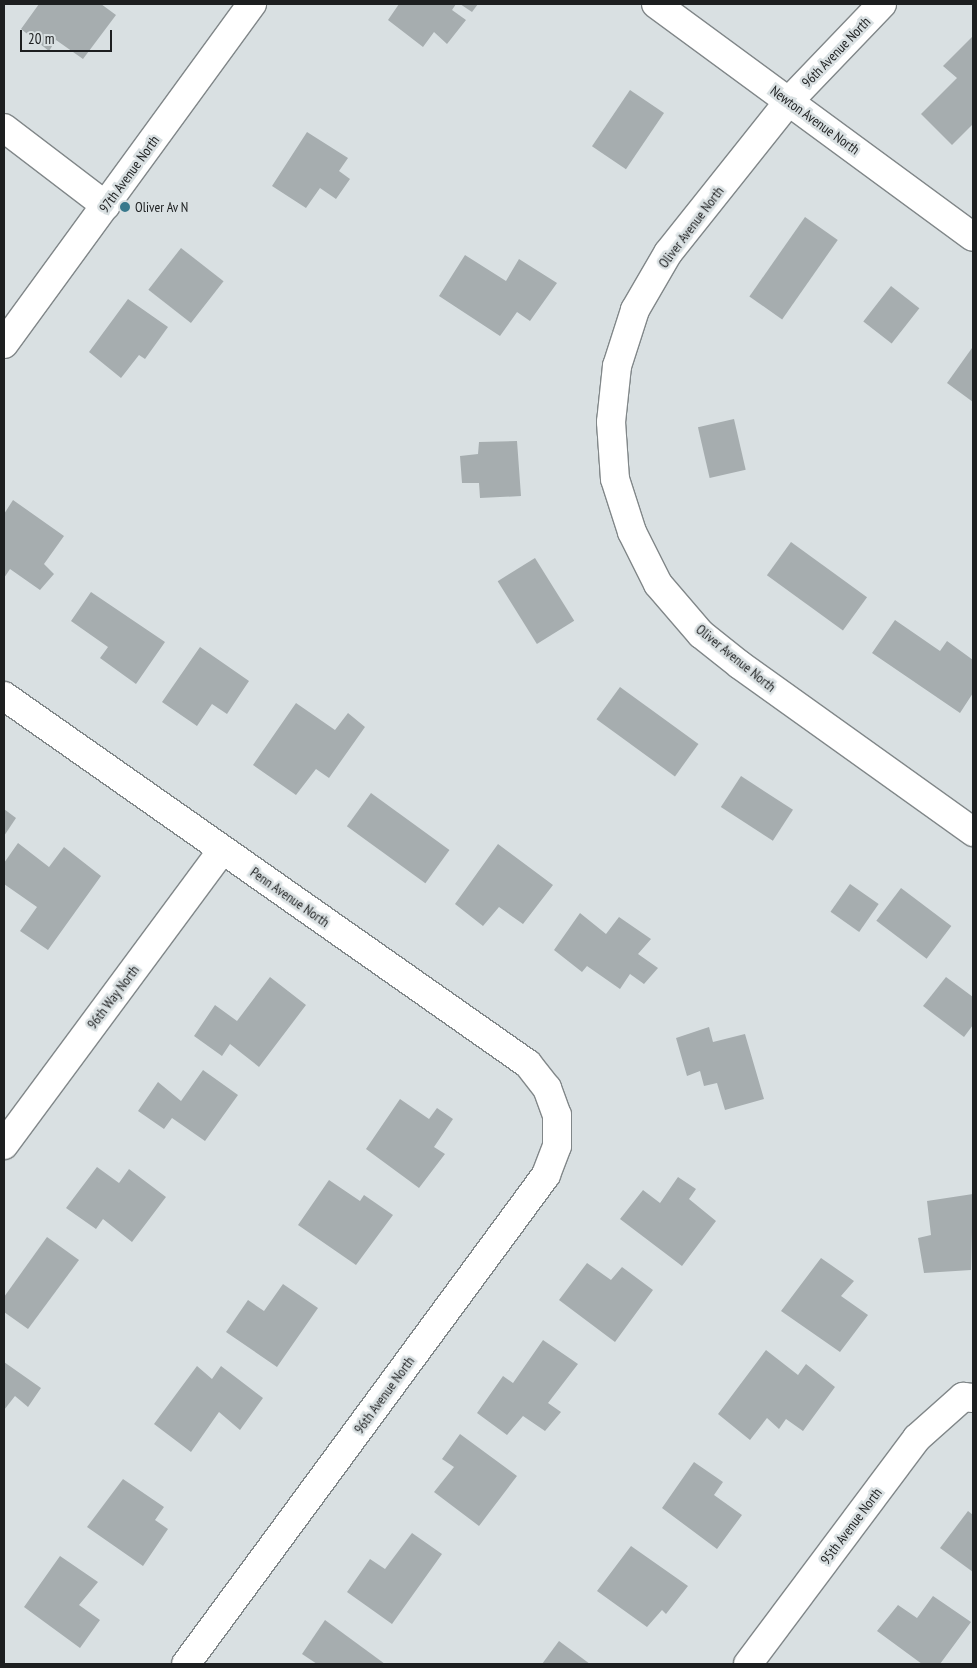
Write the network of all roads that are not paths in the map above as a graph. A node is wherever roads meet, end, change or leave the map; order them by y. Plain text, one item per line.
1 (252, 4) edge
2 (656, 4) edge
3 (882, 4) edge
4 (789, 101) junction
5 (4, 128) edge
6 (106, 206) junction
7 (973, 237) edge
8 (4, 344) edge
9 (4, 696) edge
10 (973, 832) edge
11 (222, 850) junction
12 (557, 1115) joint
13 (4, 1145) edge
14 (968, 1398) edge
15 (186, 1664) edge
16 (748, 1664) edge

1 - 6 street, 97th Avenue North
2 - 4 street, Newton Avenue North
3 - 4 street, 96th Avenue North
4 - 7 street, Newton Avenue North
4 - 10 street, Oliver Avenue North
5 - 6 street
6 - 8 street, 97th Avenue North
9 - 11 street, Penn Avenue North
11 - 12 street, Penn Avenue North
11 - 13 street, 96th Way North
12 - 15 street, 96th Avenue North
14 - 16 street, 95th Avenue North

